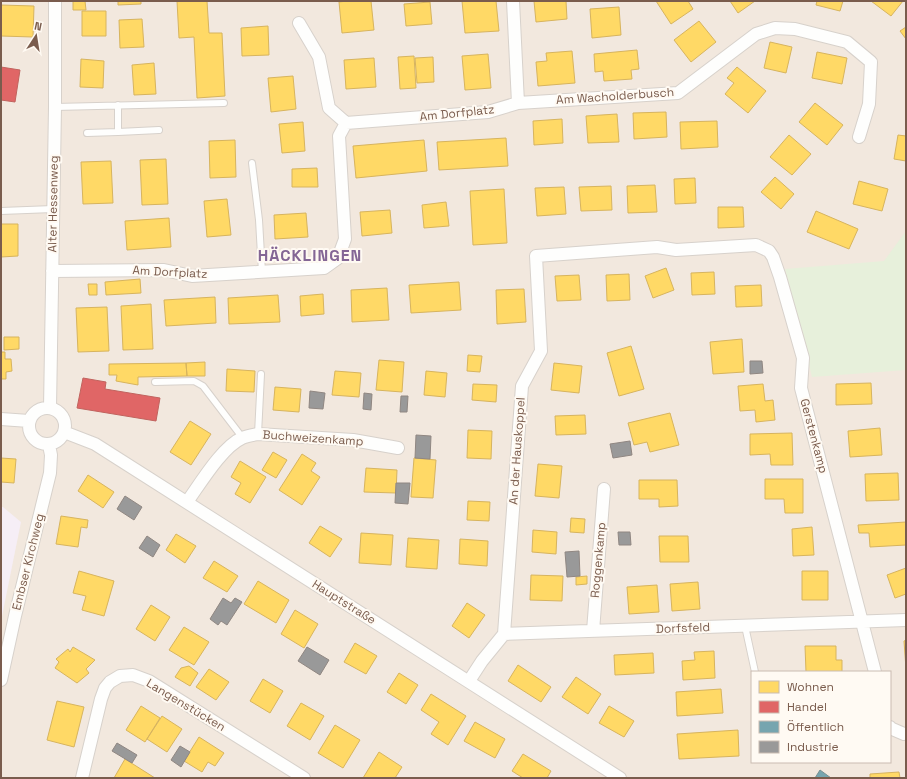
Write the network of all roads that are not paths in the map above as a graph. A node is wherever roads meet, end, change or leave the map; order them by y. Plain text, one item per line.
1 (55, 1) edge
2 (513, 1) edge
3 (298, 23) dead end
4 (224, 103) dead end
5 (518, 103) junction
6 (118, 105) junction
7 (55, 107) junction
8 (346, 123) junction
9 (159, 130) dead end
10 (118, 132) junction
11 (87, 133) dead end
12 (859, 137) dead end
13 (252, 162) dead end
14 (53, 209) junction
15 (1, 211) edge
16 (769, 251) joint
17 (52, 271) junction
18 (262, 272) junction
19 (261, 374) dead end
20 (155, 382) dead end
21 (50, 408) junction
22 (1, 419) edge
23 (29, 422) junction
24 (64, 432) junction
25 (258, 434) junction
26 (242, 437) junction
27 (49, 445) junction
28 (398, 448) dead end
29 (604, 489) dead end
30 (187, 502) junction
31 (906, 620) edge
32 (862, 622) junction
33 (745, 626) junction
34 (593, 631) junction
35 (504, 634) junction
36 (755, 671) edge
37 (875, 671) edge
38 (1, 680) edge
39 (469, 682) junction
40 (891, 728) edge
41 (904, 734) dead end
42 (82, 778) edge
43 (304, 778) edge
44 (620, 778) edge

1 - 7 street, Alter Hessenweg
2 - 5 street
3 - 8 street
4 - 6 lane
5 - 8 street, Am Dorfplatz
5 - 12 street, Am Wacholderbusch
6 - 7 lane
6 - 10 lane
7 - 14 street, Alter Hessenweg
8 - 18 street, Am Dorfplatz
9 - 10 lane
10 - 11 lane
13 - 18 lane
14 - 15 lane
14 - 17 street, Alter Hessenweg
16 - 32 street, Gerstenkamp
16 - 35 street, An der Hauskoppel
17 - 18 street, Am Dorfplatz
17 - 21 street, Alter Hessenweg
19 - 25 lane
20 - 26 lane
21 - 23 street
21 - 24 street
22 - 23 street
23 - 27 street
24 - 27 street
24 - 30 street, Hauptstraße
25 - 26 street, Buchweizenkamp
25 - 28 street, Buchweizenkamp
26 - 30 street, Buchweizenkamp
27 - 38 street, Embser Kirchweg
29 - 34 street, Roggenkamp
30 - 39 street, Hauptstraße
31 - 32 street, Dorfsfeld
32 - 33 street, Dorfsfeld
32 - 37 street
33 - 34 street, Dorfsfeld
33 - 36 lane
34 - 35 street, Dorfsfeld
35 - 39 street
39 - 44 street, Hauptstraße
40 - 41 street
42 - 43 street, Langenstücken

